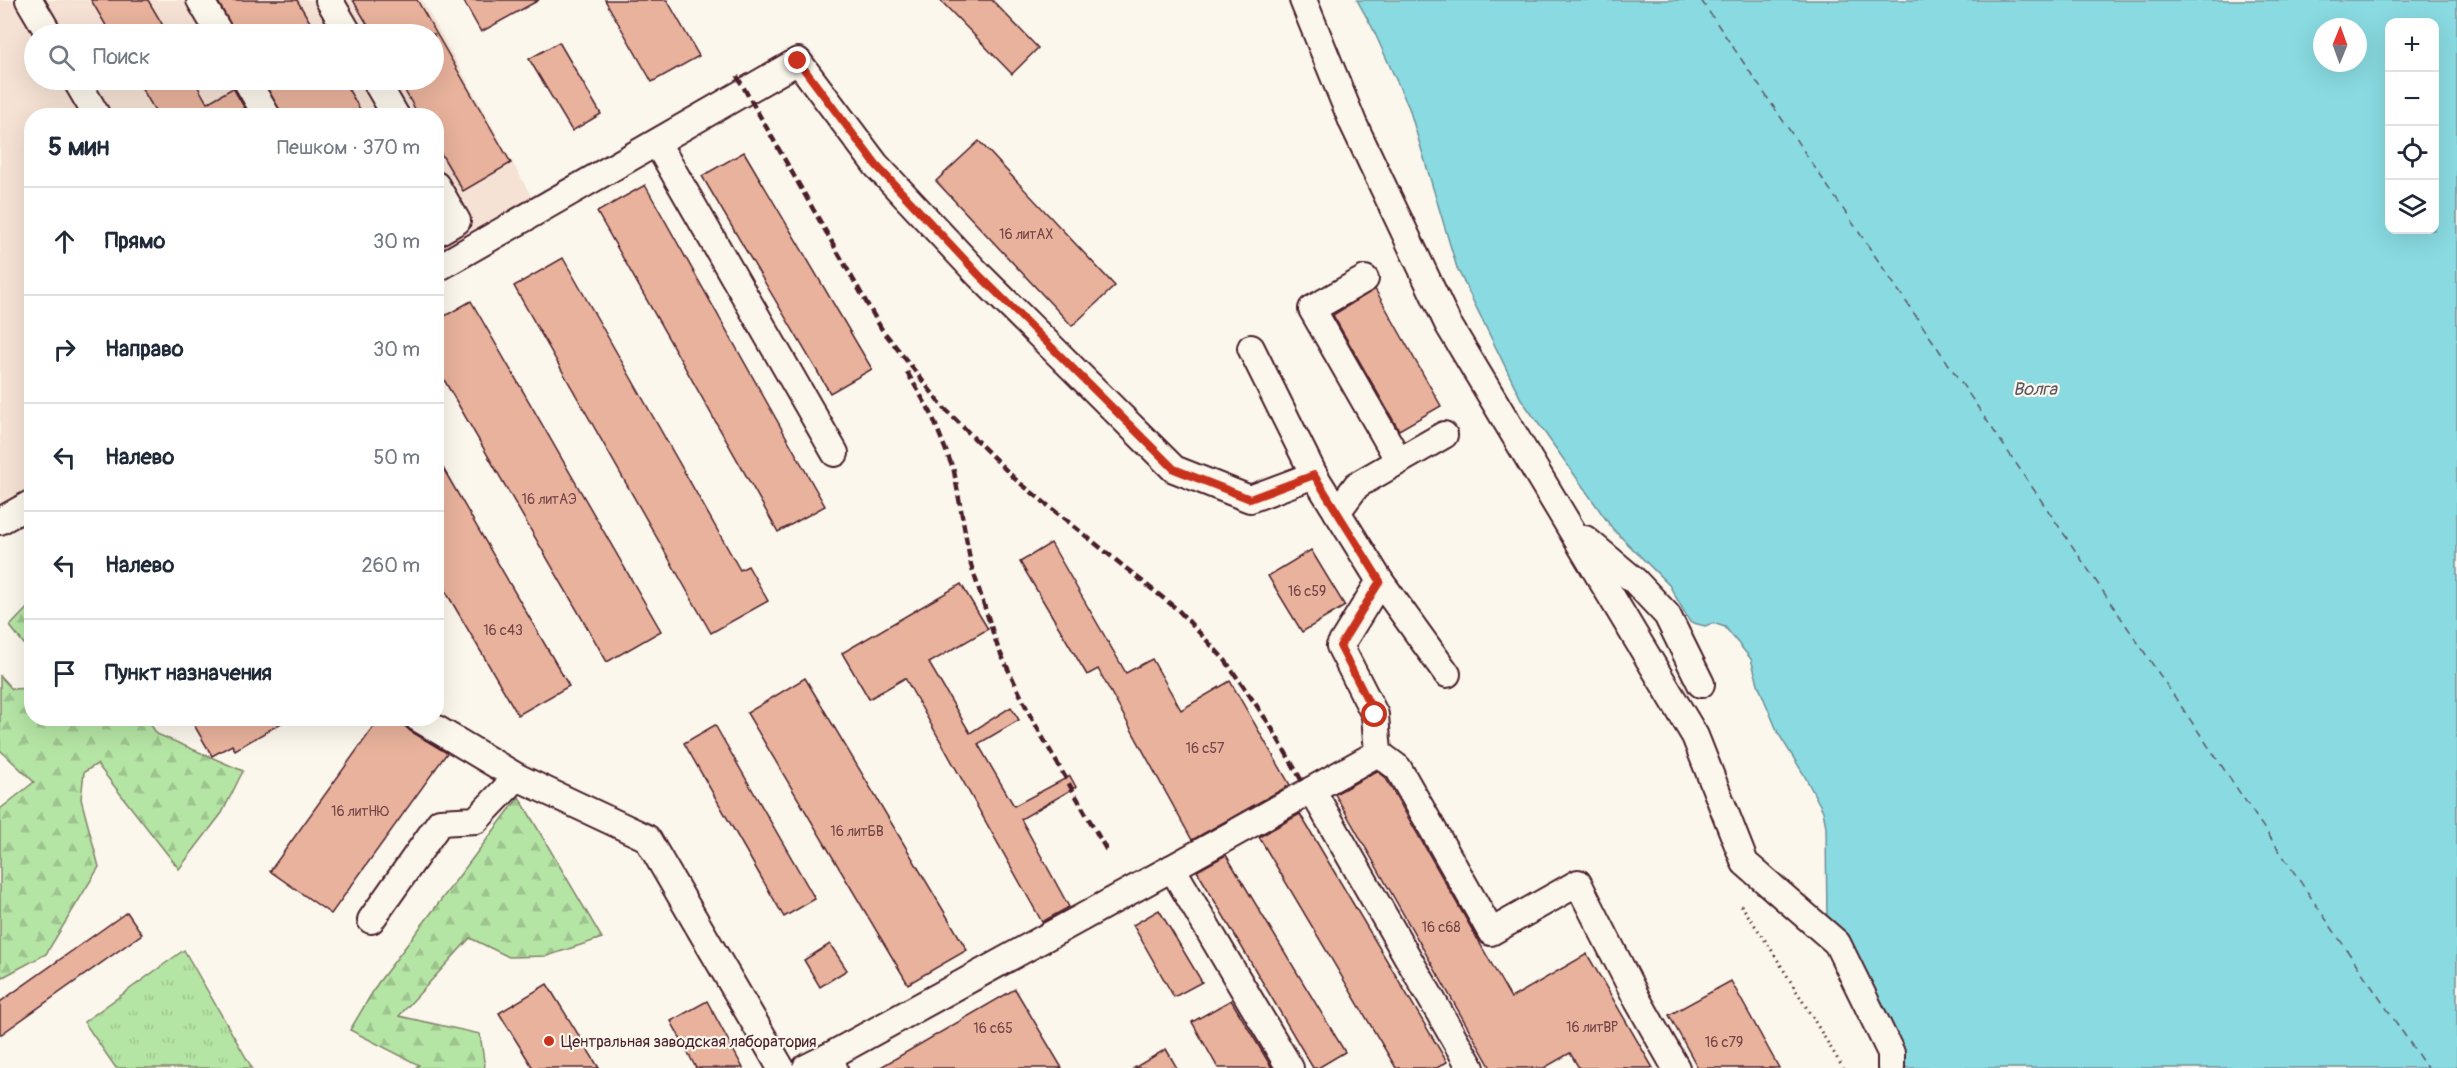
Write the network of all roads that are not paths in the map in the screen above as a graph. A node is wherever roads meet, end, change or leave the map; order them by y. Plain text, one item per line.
1 (28, 0) edge
2 (200, 0) edge
3 (329, 0) edge
4 (1303, 0) edge
5 (43, 24) edge
6 (214, 24) edge
7 (343, 24) edge
8 (82, 90) edge
9 (252, 90) edge
10 (381, 90) edge
11 (92, 108) edge
12 (262, 108) edge
13 (391, 108) edge
14 (657, 143) junction
15 (444, 199) edge
16 (444, 228) edge
17 (444, 264) edge
18 (1365, 279) dead end
19 (1251, 348) dead end
20 (1444, 435) dead end
21 (835, 453) dead end
22 (1399, 461) junction
23 (1314, 475) junction
24 (24, 507) edge
25 (1337, 512) junction
26 (0, 521) edge
27 (1570, 527) junction
28 (1380, 581) junction
29 (1448, 674) dead end
30 (1701, 684) dead end
31 (431, 726) edge
32 (1378, 753) junction
33 (517, 777) junction
34 (1312, 790) junction
35 (1172, 868) junction
36 (371, 920) dead end
37 (823, 1064) edge
38 (781, 1068) edge
39 (1290, 1068) edge
40 (1471, 1068) edge
41 (1677, 1068) edge
42 (1891, 1068) edge

1 - 5 lane
2 - 6 lane
3 - 7 lane
4 - 27 lane
8 - 11 lane
9 - 12 lane
10 - 13 lane
14 - 17 lane
14 - 21 lane
14 - 23 lane
15 - 16 lane
18 - 22 lane
19 - 23 lane
20 - 22 lane
22 - 25 lane
23 - 25 lane
24 - 26 lane
25 - 28 lane
27 - 30 lane
27 - 42 lane
28 - 29 lane
28 - 32 lane
31 - 33 lane
32 - 34 lane
32 - 41 lane
33 - 36 lane
33 - 38 lane
34 - 35 lane
34 - 40 lane
35 - 37 lane
35 - 39 lane

